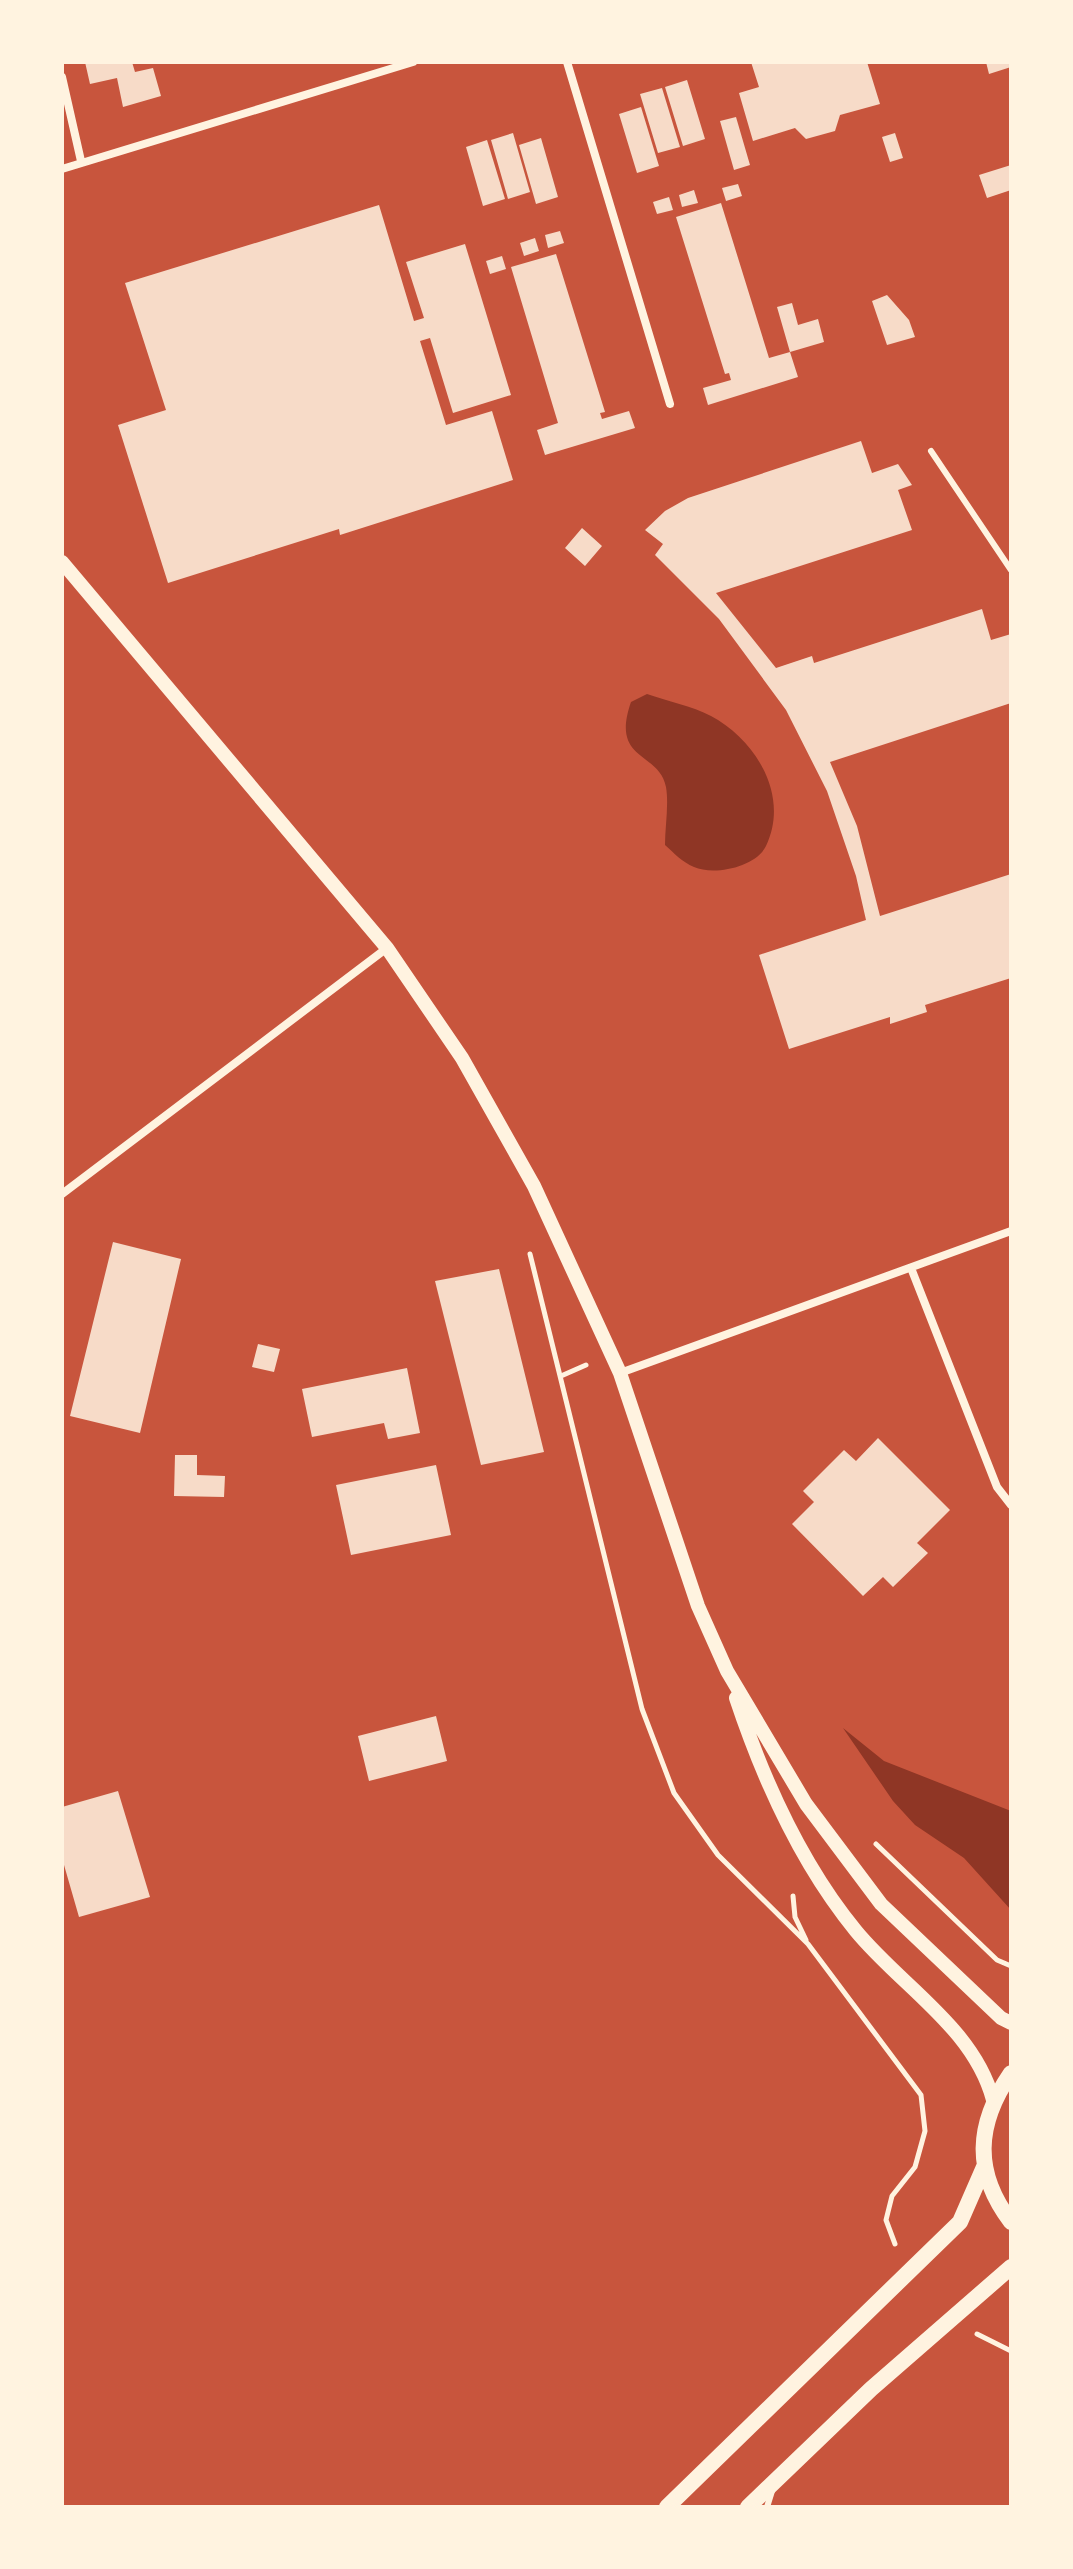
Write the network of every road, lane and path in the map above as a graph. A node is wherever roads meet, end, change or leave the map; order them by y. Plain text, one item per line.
1 (413, 62) edge
2 (567, 62) edge
3 (62, 77) edge
4 (81, 161) junction
5 (62, 169) edge
6 (670, 404) dead end
7 (931, 451) dead end
8 (62, 562) edge
9 (1011, 570) edge
10 (387, 948) junction
11 (62, 1194) edge
12 (1011, 1231) edge
13 (528, 1245) dead end
14 (911, 1268) junction
15 (620, 1373) junction
16 (1011, 1505) edge
17 (727, 1671) junction
18 (869, 1838) dead end
19 (1011, 1966) edge
20 (1011, 2023) edge
21 (1011, 2073) edge
22 (993, 2100) junction
23 (984, 2167) junction
24 (1011, 2222) edge
25 (913, 2267) junction
26 (1011, 2267) edge
27 (957, 2315) junction
28 (1011, 2351) edge
29 (776, 2479) junction
30 (667, 2507) edge
31 (748, 2507) edge
32 (767, 2507) edge

1 - 4 street
2 - 6 street
3 - 4 street
4 - 5 street
7 - 9 lane
8 - 10 street
10 - 11 street
10 - 15 street
12 - 14 street
13 - 25 path
14 - 15 street
14 - 16 street
15 - 17 street
17 - 20 street
17 - 22 street
18 - 19 path
21 - 22 main road
22 - 23 main road
23 - 24 main road
23 - 25 main road
25 - 30 main road
26 - 27 main road
27 - 28 path
27 - 29 main road
29 - 31 main road
29 - 32 lane

